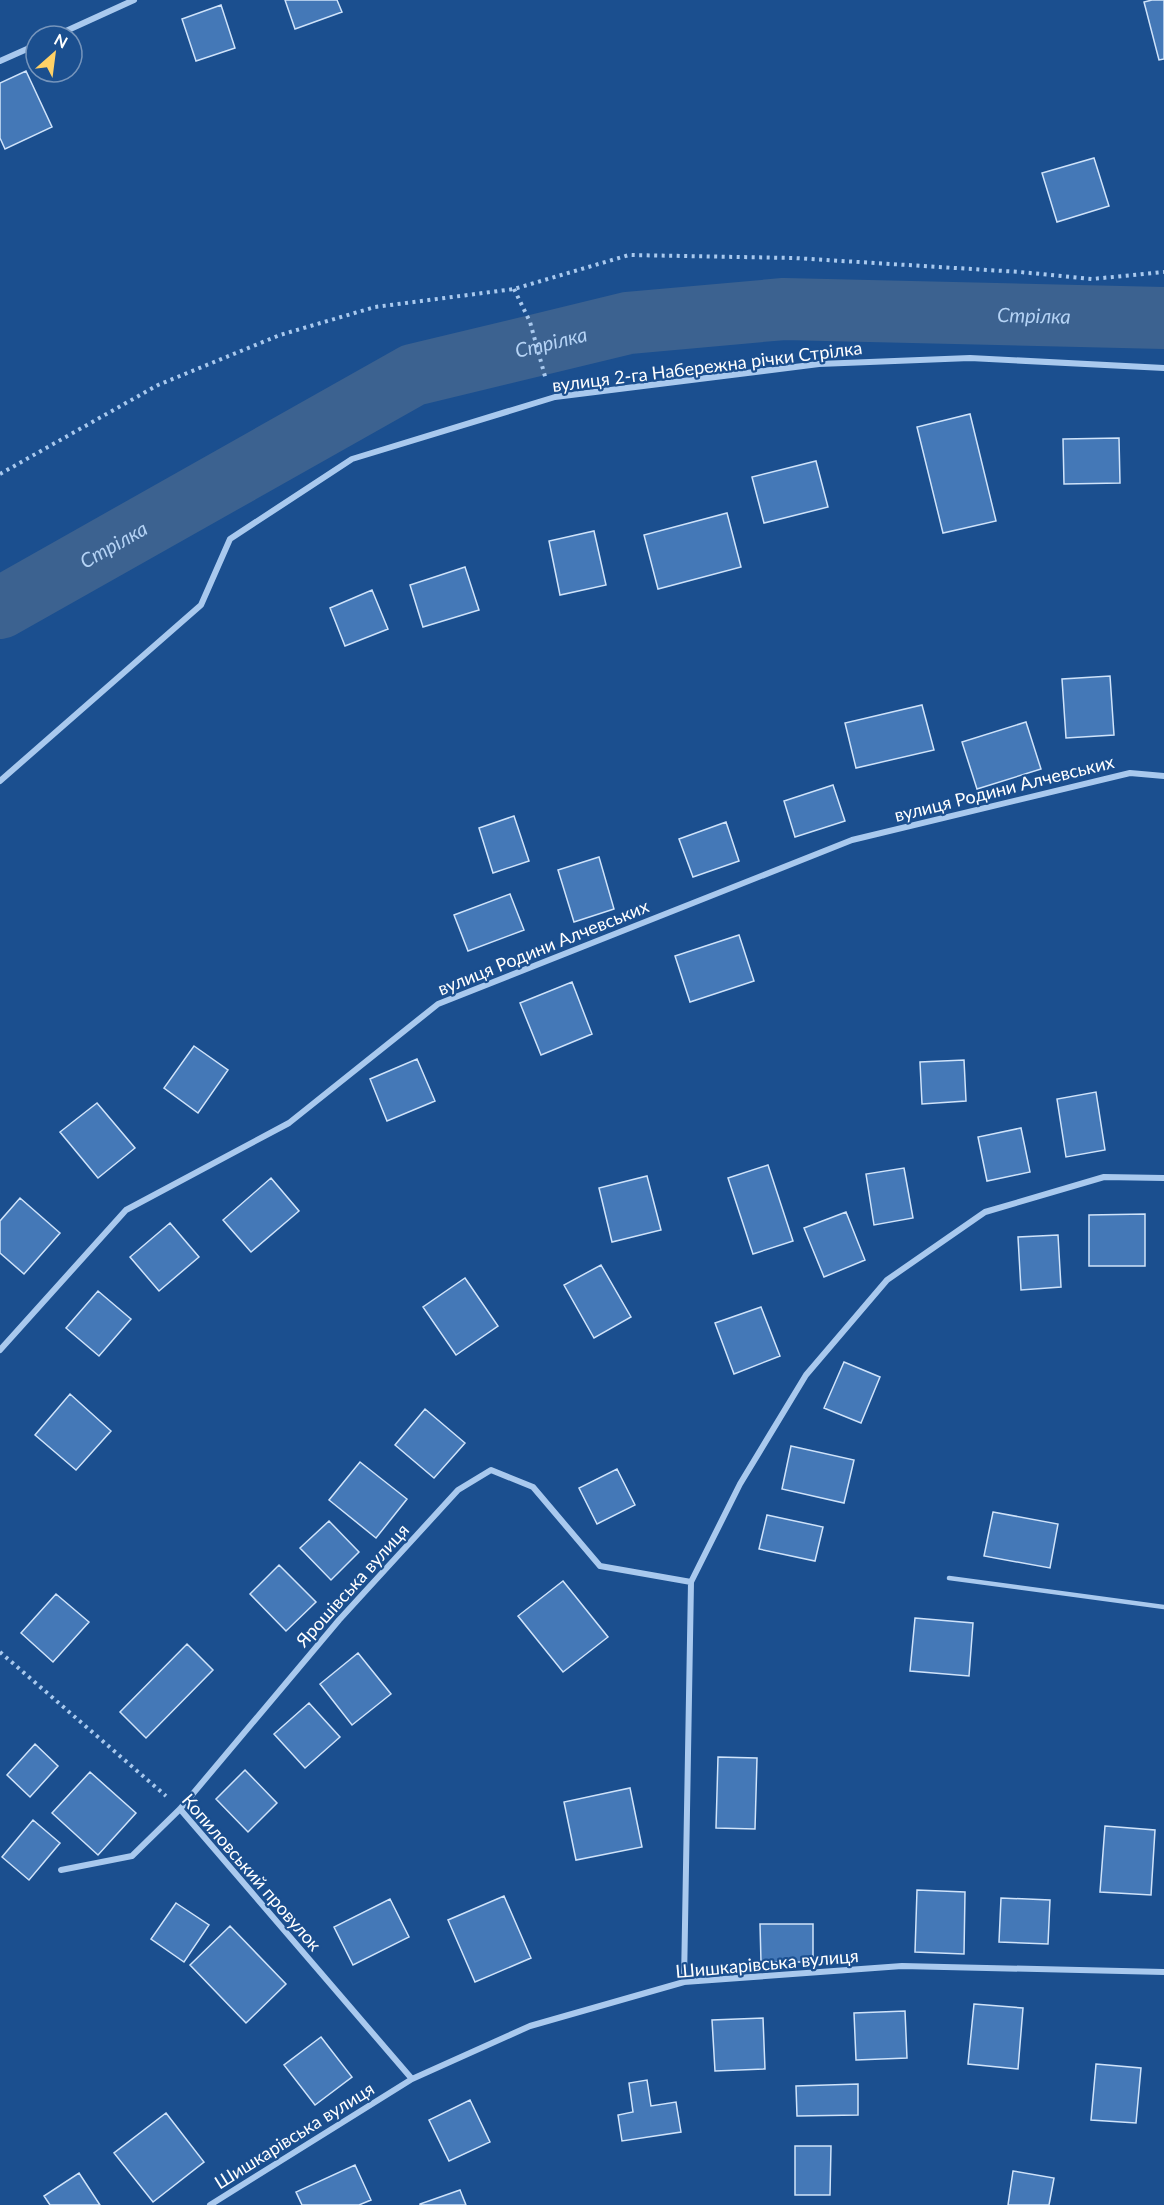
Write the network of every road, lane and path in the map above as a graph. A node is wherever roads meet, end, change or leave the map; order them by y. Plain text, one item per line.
1 (134, 0) edge
2 (81, 24) edge
3 (24, 50) edge
4 (0, 61) edge
5 (1164, 272) edge
6 (514, 289) junction
7 (1164, 368) edge
8 (544, 376) dead end
9 (0, 474) edge
10 (1164, 776) edge
11 (0, 781) edge
12 (1164, 1178) edge
13 (0, 1350) edge
14 (949, 1578) dead end
15 (690, 1582) junction
16 (1164, 1607) edge
17 (0, 1652) edge
18 (180, 1809) junction
19 (60, 1870) dead end
20 (1164, 1972) edge
21 (684, 1982) junction
22 (411, 2079) junction
23 (210, 2205) edge

1 - 2 street
3 - 4 street
5 - 6 path
6 - 8 path
6 - 9 path
7 - 11 street, вулиця 2-га Набережна річки Стрілка
10 - 13 street, вулиця Родини Алчевських
12 - 15 street
14 - 16 lane
15 - 18 street, Ярошівська вулиця
15 - 21 street
17 - 18 path, Копиловський провулок
18 - 19 street, Ярошівська вулиця
18 - 22 street, Копиловський провулок
20 - 21 street, Шишкарівська вулиця
21 - 22 street, Шишкарівська вулиця
22 - 23 street, Шишкарівська вулиця

